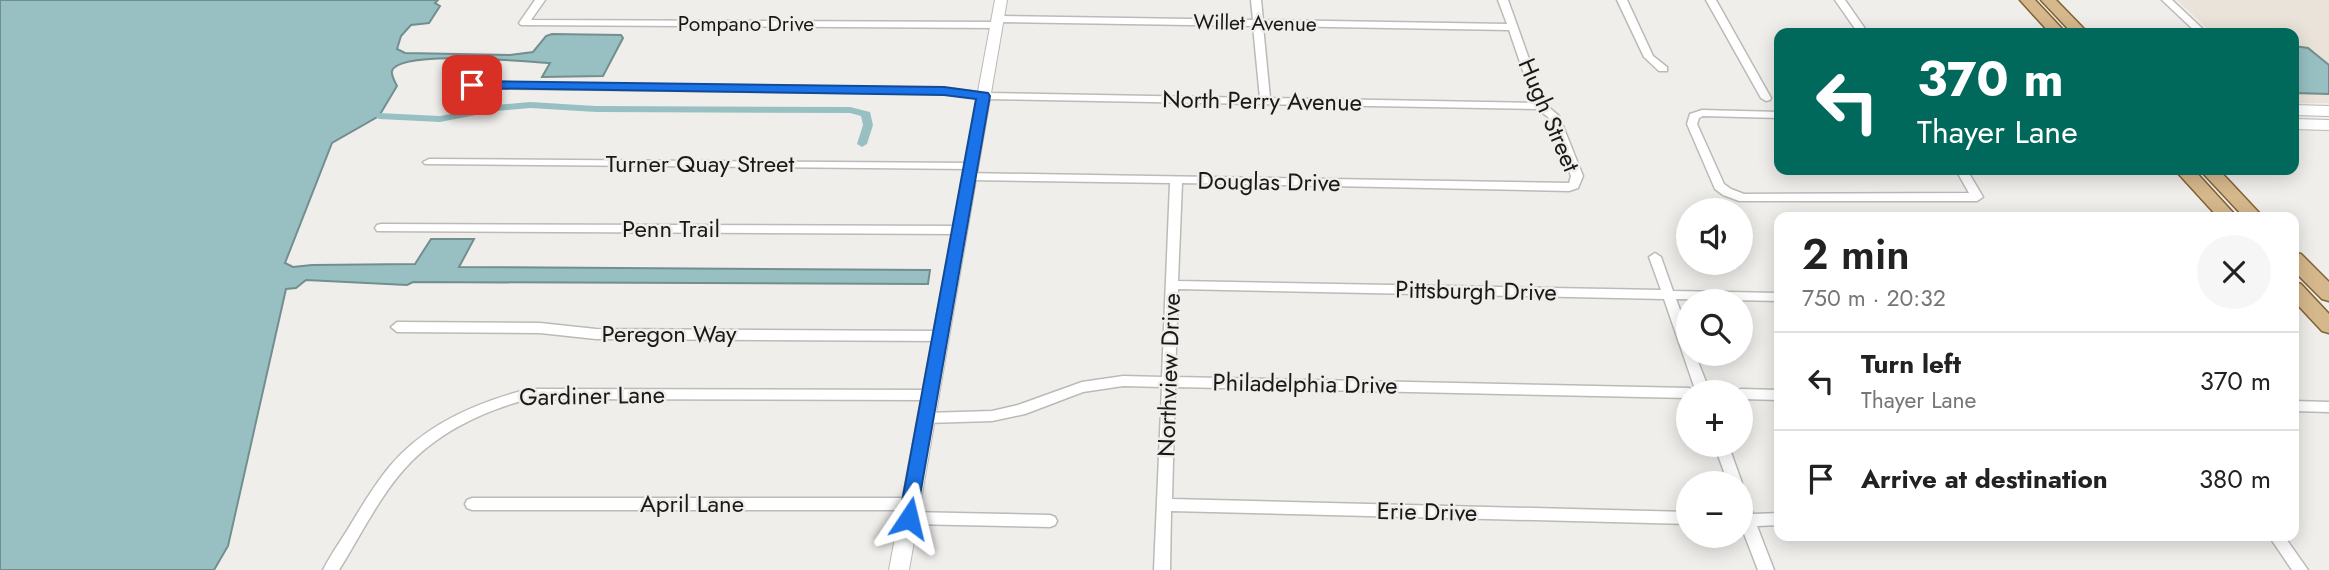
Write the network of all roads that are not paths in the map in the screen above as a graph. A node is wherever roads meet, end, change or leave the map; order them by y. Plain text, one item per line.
1 (540, 0) edge
2 (1001, 0) edge
3 (1256, 0) edge
4 (1503, 0) edge
5 (1622, 0) edge
6 (1711, 0) edge
7 (1840, 0) edge
8 (2027, 0) edge
9 (2048, 0) edge
10 (2167, 0) edge
11 (997, 22) junction
12 (1258, 23) junction
13 (1513, 27) junction
14 (1860, 28) edge
15 (2053, 28) edge
16 (2075, 28) edge
17 (2197, 28) edge
18 (1663, 69) dead end
19 (472, 85) dead end
20 (984, 96) junction
21 (1766, 98) dead end
22 (1265, 101) junction
23 (1540, 106) junction
24 (2299, 110) edge
25 (2329, 111) edge
26 (1774, 115) edge
27 (2299, 124) edge
28 (2329, 125) edge
29 (429, 162) dead end
30 (970, 171) junction
31 (1965, 175) edge
32 (2189, 175) edge
33 (2214, 175) edge
34 (1176, 180) junction
35 (1569, 187) joint
36 (2223, 212) edge
37 (2249, 212) edge
38 (381, 228) dead end
39 (960, 230) junction
40 (1656, 257) dead end
41 (2299, 264) edge
42 (1172, 285) junction
43 (2299, 294) edge
44 (2329, 294) edge
45 (1668, 295) junction
46 (1774, 298) edge
47 (1676, 317) edge
48 (2329, 326) edge
49 (397, 327) dead end
50 (941, 336) junction
51 (1169, 382) junction
52 (1676, 393) edge
53 (1753, 394) edge
54 (930, 395) junction
55 (1774, 395) edge
56 (2299, 406) edge
57 (2329, 407) edge
58 (926, 418) junction
59 (472, 504) dead end
60 (1164, 505) junction
61 (910, 511) junction
62 (1676, 518) edge
63 (1753, 519) edge
64 (1774, 519) edge
65 (1050, 521) dead end
66 (1753, 540) edge
67 (2280, 541) edge
68 (331, 570) edge
69 (900, 570) edge
70 (1162, 570) edge
71 (1766, 570) edge
72 (2300, 570) edge

1 - 11 street, Pompano Drive
2 - 11 street
3 - 12 street
4 - 13 street, Hugh Street
5 - 18 street
6 - 21 street
7 - 14 street
8 - 15 main road
9 - 16 main road
10 - 17 street
11 - 12 street, Willet Avenue
11 - 20 street
12 - 13 street, Willet Avenue
12 - 22 street
13 - 23 street, Hugh Street
19 - 20 street, North Perry Avenue
20 - 22 street, North Perry Avenue
20 - 30 street
22 - 23 street, North Perry Avenue
23 - 35 street, Hugh Street
24 - 25 main road
26 - 31 street
27 - 28 main road
29 - 30 street, Turner Quay Street
30 - 34 street, Douglas Drive
30 - 39 street
32 - 36 main road
33 - 37 main road
34 - 35 street, Douglas Drive
34 - 42 street, Northview Drive
38 - 39 street, Penn Trail
39 - 50 street
40 - 45 street
41 - 44 main road
42 - 45 street, Pittsburgh Drive
42 - 51 street, Northview Drive
43 - 48 main road
45 - 46 street, Pittsburgh Drive
45 - 47 street
49 - 50 street, Peregon Way
50 - 54 street
51 - 52 street, Philadelphia Drive
51 - 58 street, Philadelphia Drive
51 - 60 street, Northview Drive
53 - 55 street
54 - 58 street
54 - 68 street, Gardiner Lane
56 - 57 street
58 - 61 street
59 - 61 street, April Lane
60 - 62 street, Erie Drive
60 - 70 street, Northview Drive
61 - 65 street, April Lane
61 - 69 street
63 - 64 street
66 - 71 street
67 - 72 street

